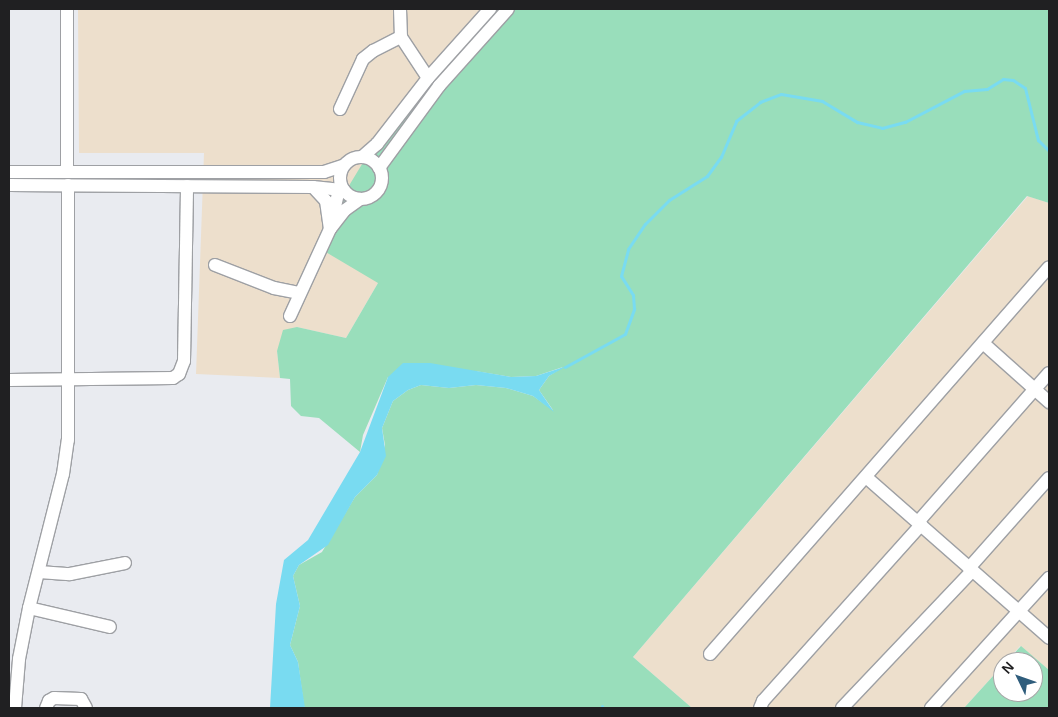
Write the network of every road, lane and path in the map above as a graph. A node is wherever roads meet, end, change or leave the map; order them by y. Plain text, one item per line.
1 (66, 9) edge
2 (400, 9) edge
3 (490, 9) edge
4 (508, 9) edge
5 (400, 38) junction
6 (428, 78) junction
7 (340, 109) dead end
8 (362, 157) junction
9 (343, 166) junction
10 (379, 168) junction
11 (9, 172) edge
12 (67, 172) junction
13 (68, 185) junction
14 (9, 186) edge
15 (187, 186) junction
16 (313, 187) junction
17 (341, 190) junction
18 (360, 199) junction
19 (330, 229) junction
20 (215, 265) dead end
21 (1049, 267) edge
22 (299, 294) junction
23 (290, 316) dead end
24 (982, 343) junction
25 (1049, 373) edge
26 (9, 380) edge
27 (67, 380) junction
28 (1034, 389) junction
29 (1049, 402) edge
30 (866, 478) junction
31 (1049, 478) edge
32 (919, 524) junction
33 (125, 563) dead end
34 (970, 569) junction
35 (38, 572) junction
36 (1049, 578) edge
37 (28, 608) junction
38 (1019, 612) junction
39 (110, 627) dead end
40 (1049, 638) edge
41 (710, 654) dead end
42 (15, 708) edge
43 (46, 708) edge
44 (86, 708) edge
45 (760, 708) edge
46 (842, 708) edge
47 (931, 708) edge

1 - 12 street
2 - 5 street
3 - 6 street
4 - 10 street
5 - 6 street
5 - 7 street
6 - 8 street
8 - 9 street
8 - 10 street
9 - 12 street
9 - 17 street
10 - 18 street
11 - 12 street
13 - 14 street
13 - 15 street
13 - 27 street
15 - 16 street
15 - 27 street
16 - 17 street
16 - 19 street
17 - 18 street
17 - 19 street
18 - 19 street
19 - 22 street
20 - 22 street
21 - 24 street
22 - 23 street
24 - 28 street
24 - 30 street
25 - 28 street
26 - 27 street
27 - 35 street
28 - 29 street
28 - 32 street
30 - 32 street
30 - 41 street
31 - 34 street
32 - 34 street
32 - 45 street
33 - 35 street
34 - 38 street
34 - 46 street
35 - 37 street
36 - 38 street
37 - 39 street
37 - 42 street
38 - 40 street
38 - 47 street
43 - 44 street

